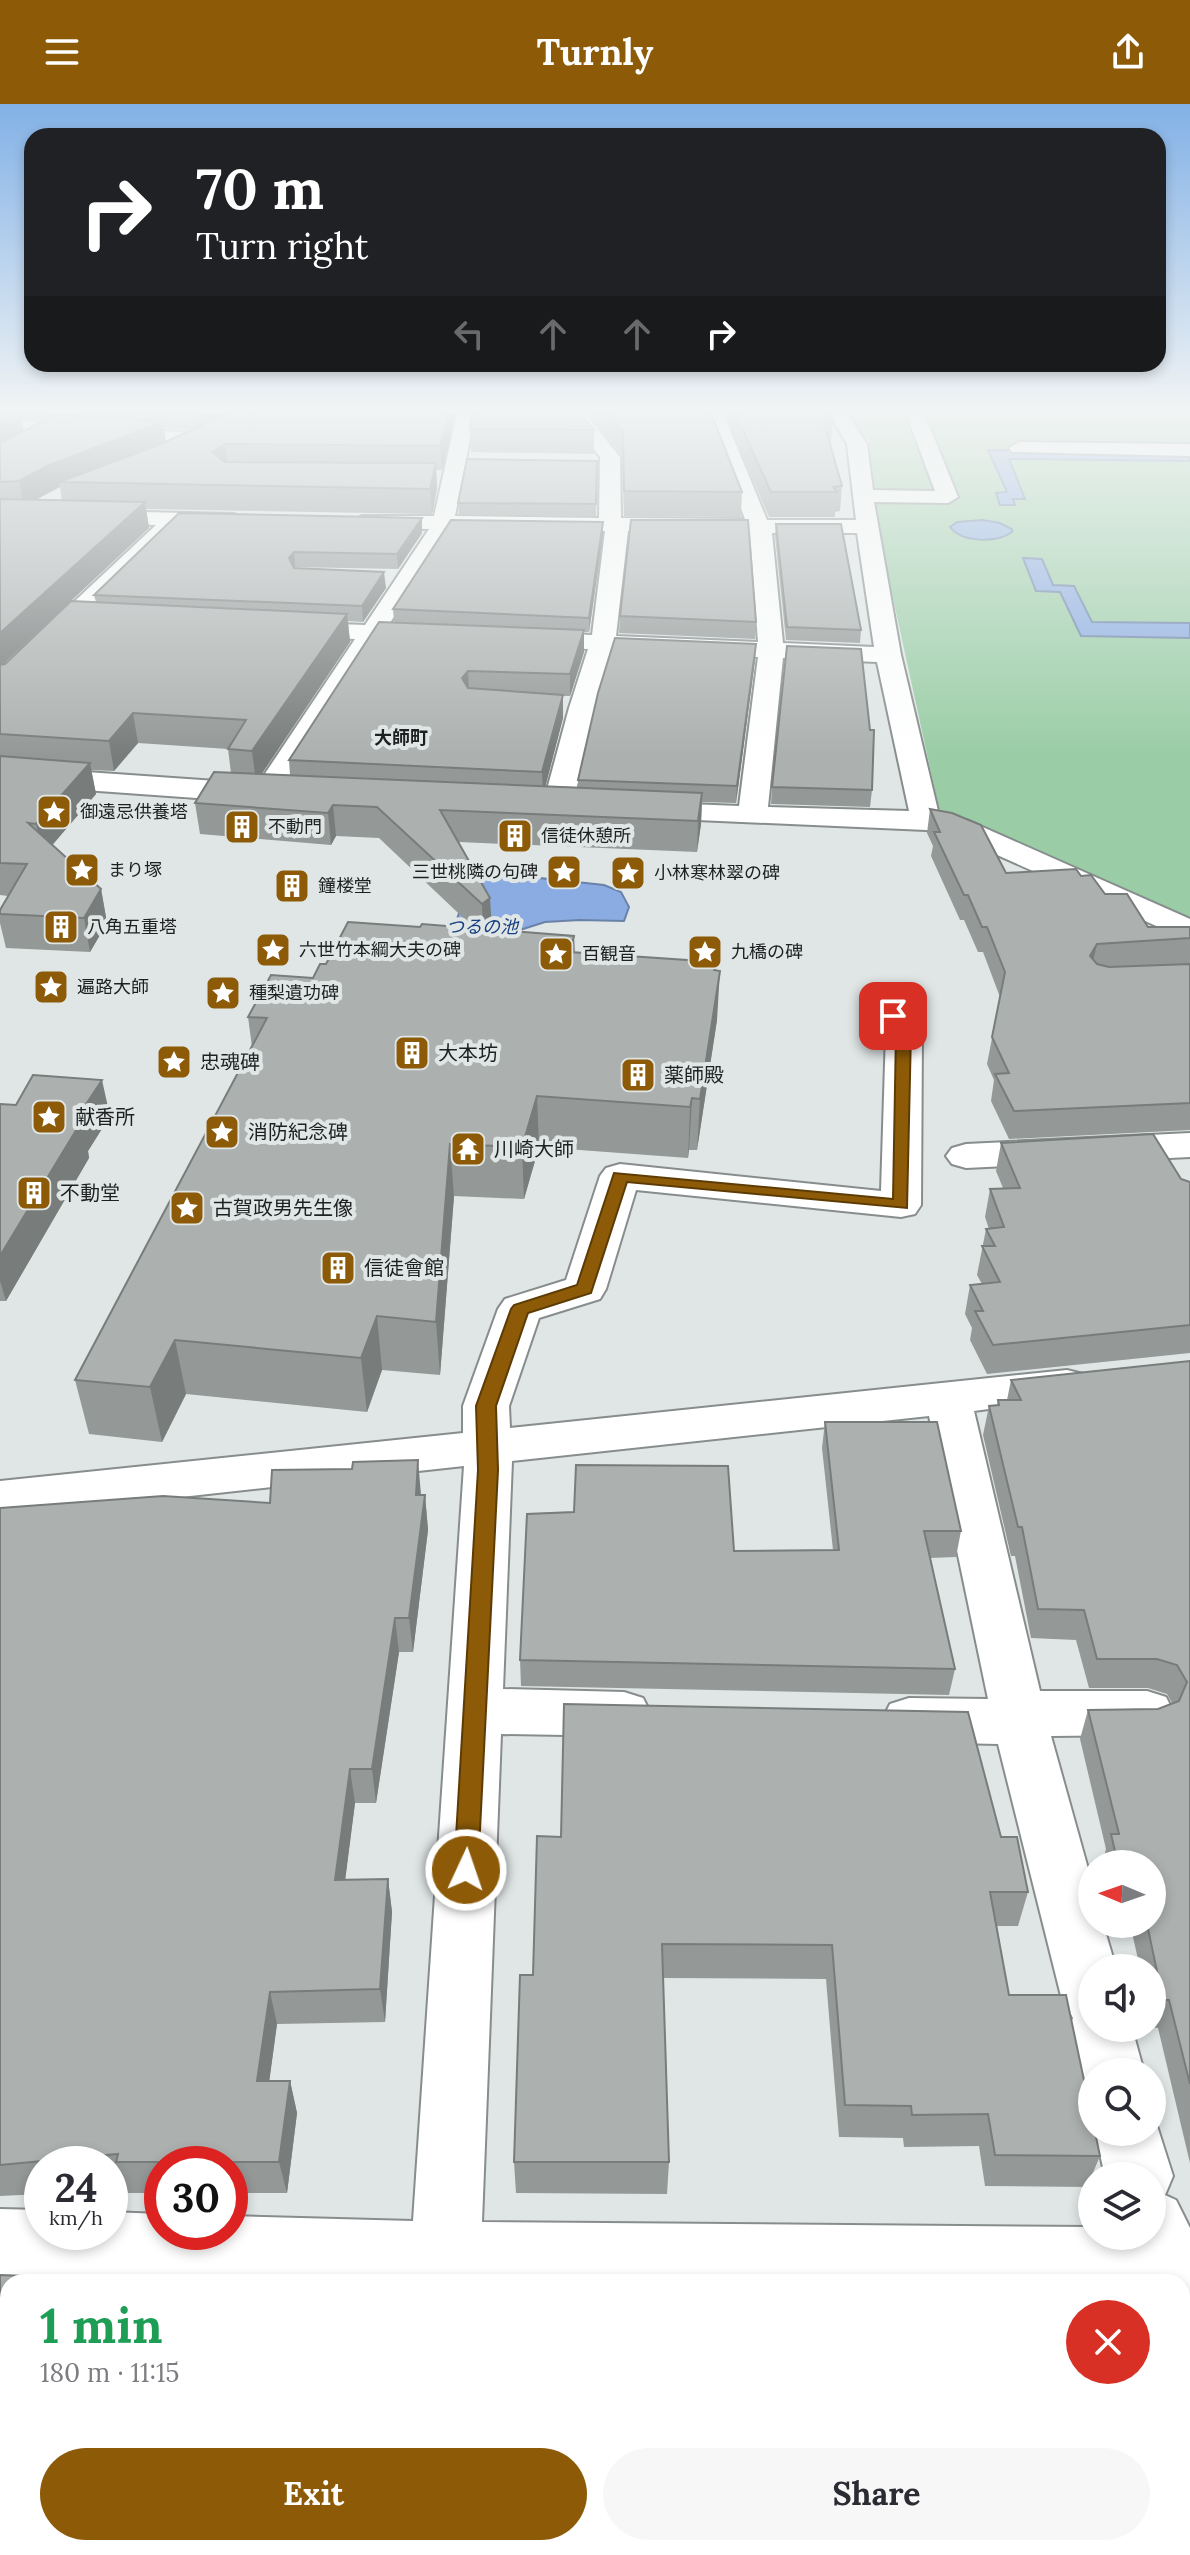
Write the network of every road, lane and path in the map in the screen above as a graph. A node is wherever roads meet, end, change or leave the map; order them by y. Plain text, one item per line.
1 (165, 527) edge
2 (441, 527) edge
3 (614, 527) edge
4 (760, 527) edge
5 (867, 527) edge
6 (376, 578) edge
7 (406, 579) junction
8 (70, 619) junction
9 (102, 621) edge
10 (259, 628) edge
11 (369, 633) junction
12 (461, 637) edge
13 (493, 638) edge
14 (603, 643) junction
15 (771, 651) junction
16 (888, 655) junction
17 (0, 685) edge
18 (552, 706) edge
19 (582, 708) junction
20 (0, 775) edge
21 (266, 794) junction
22 (297, 795) edge
23 (527, 807) edge
24 (557, 808) junction
25 (587, 809) edge
26 (958, 809) dead end
27 (617, 811) edge
28 (752, 816) junction
29 (926, 821) junction
30 (1190, 912) edge
31 (1190, 931) edge
32 (888, 1005) dead end
33 (1175, 1145) edge
34 (966, 1156) dead end
35 (1182, 1185) edge
36 (1114, 1379) edge
37 (948, 1398) junction
38 (488, 1449) junction
39 (0, 1499) edge
40 (475, 1711) junction
41 (1147, 1713) edge
42 (677, 1715) edge
43 (1020, 1718) junction
44 (864, 1719) edge
45 (1081, 1954) edge
46 (0, 2244) edge
47 (1168, 2258) edge
48 (445, 2269) edge

1 - 8 street
2 - 7 street
3 - 14 street
4 - 15 street
5 - 16 street
6 - 7 street
7 - 11 street
8 - 9 street
8 - 17 street
10 - 11 street
11 - 12 street
11 - 21 street
13 - 14 street
14 - 15 street
14 - 19 street
15 - 16 street
15 - 28 street
16 - 29 street
18 - 19 street
19 - 24 street
20 - 21 street
21 - 22 street
23 - 24 street
24 - 25 street
26 - 30 street
27 - 28 street
28 - 29 street
29 - 31 street
32 - 38 street
33 - 34 street
33 - 35 street
36 - 37 street
37 - 38 street
37 - 43 street
38 - 39 street
38 - 40 street
40 - 42 street
40 - 48 street
41 - 43 street
43 - 44 street
43 - 45 street
46 - 48 street
47 - 48 street

